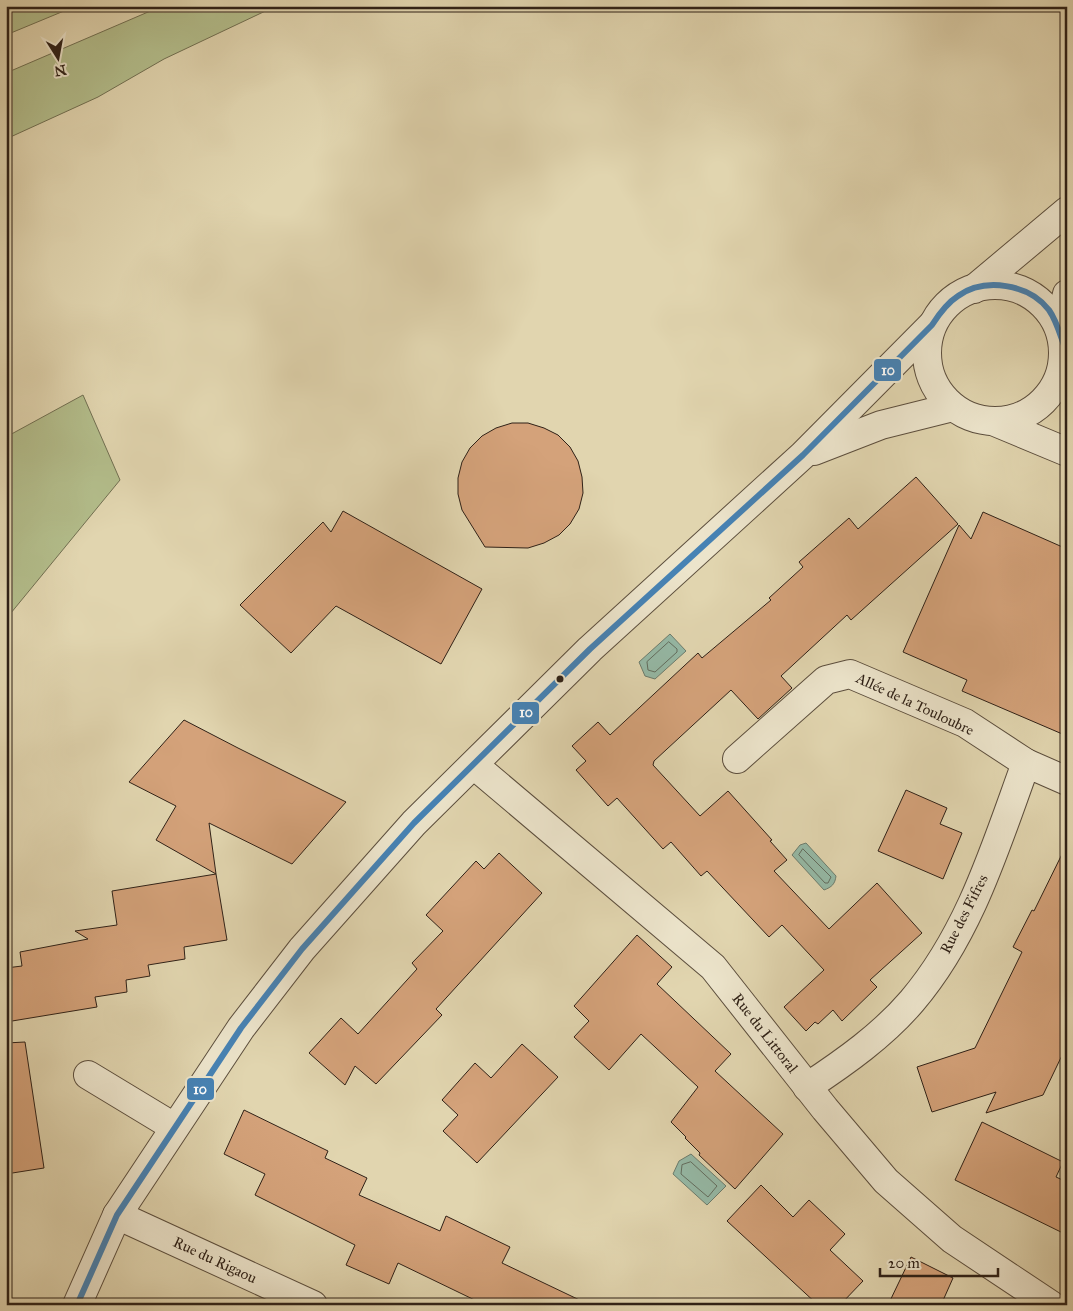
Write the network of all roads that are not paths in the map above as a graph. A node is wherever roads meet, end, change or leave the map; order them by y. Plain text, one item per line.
1 (1067, 211) edge
2 (974, 289) junction
3 (1067, 294) edge
4 (932, 325) junction
5 (1063, 343) edge
6 (953, 407) junction
7 (995, 422) junction
8 (1067, 452) edge
9 (803, 455) junction
10 (737, 759) dead end
11 (1026, 763) junction
12 (474, 765) junction
13 (1067, 781) edge
14 (88, 1075) dead end
15 (807, 1087) junction
16 (174, 1127) junction
17 (117, 1215) junction
18 (77, 1305) edge
19 (313, 1305) edge
20 (1051, 1305) edge

1 - 2 street
2 - 4 street
2 - 5 street
3 - 5 street
4 - 6 street
4 - 9 street
5 - 7 street
6 - 7 street
6 - 9 street
7 - 8 street
9 - 12 street
10 - 11 street, Allée de la Touloubre
11 - 13 street
11 - 15 street, Rue des Fifres
12 - 15 street, Rue du Littoral
12 - 16 street
14 - 16 street
15 - 20 street, Rue du Littoral
16 - 17 street
17 - 18 street
17 - 19 street, Rue du Rigaou

